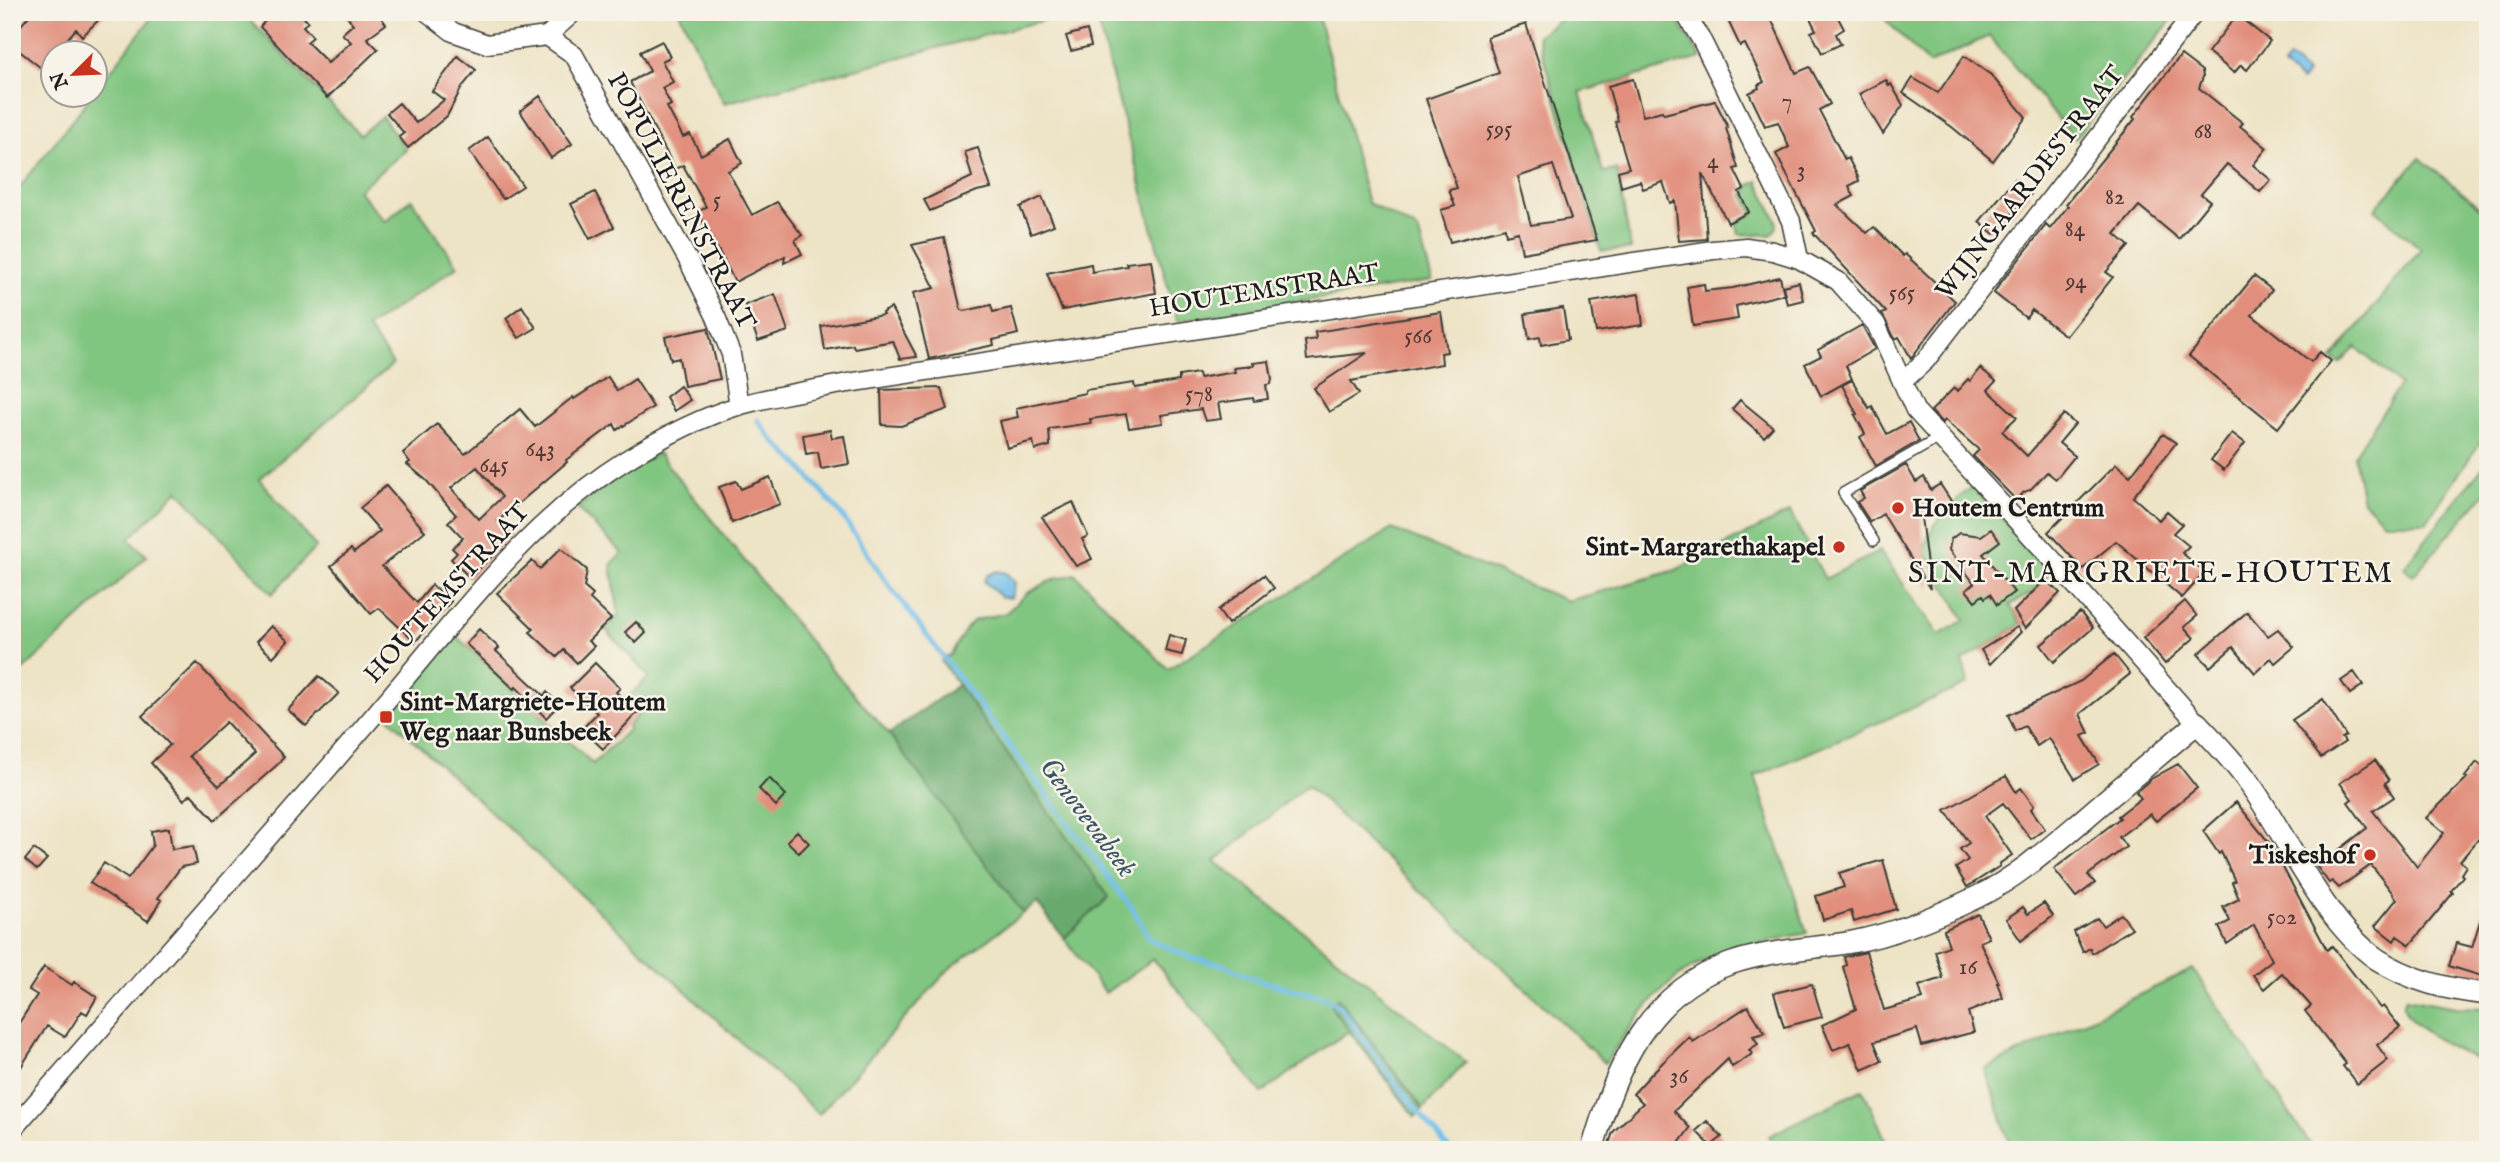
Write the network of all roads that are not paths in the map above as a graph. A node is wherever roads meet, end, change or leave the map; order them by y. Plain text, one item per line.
1 (427, 12) edge
2 (574, 12) edge
3 (1684, 12) edge
4 (2195, 12) edge
5 (547, 36) junction
6 (1799, 259) junction
7 (1902, 382) junction
8 (739, 406) junction
9 (1940, 439) junction
10 (1874, 541) dead end
11 (2197, 723) junction
12 (2488, 994) edge
13 (12, 1130) edge
14 (1592, 1150) edge

1 - 5 street
2 - 5 street
3 - 6 street
4 - 7 street, WIJNGAARDESTRAAT
5 - 8 street, POPULIERENSTRAAT
6 - 7 street, HOUTEMSTRAAT
6 - 8 street, HOUTEMSTRAAT
7 - 9 street, HOUTEMSTRAAT
8 - 13 street, HOUTEMSTRAAT
9 - 10 lane
9 - 11 street, HOUTEMSTRAAT
11 - 12 street, HOUTEMSTRAAT
11 - 14 street

